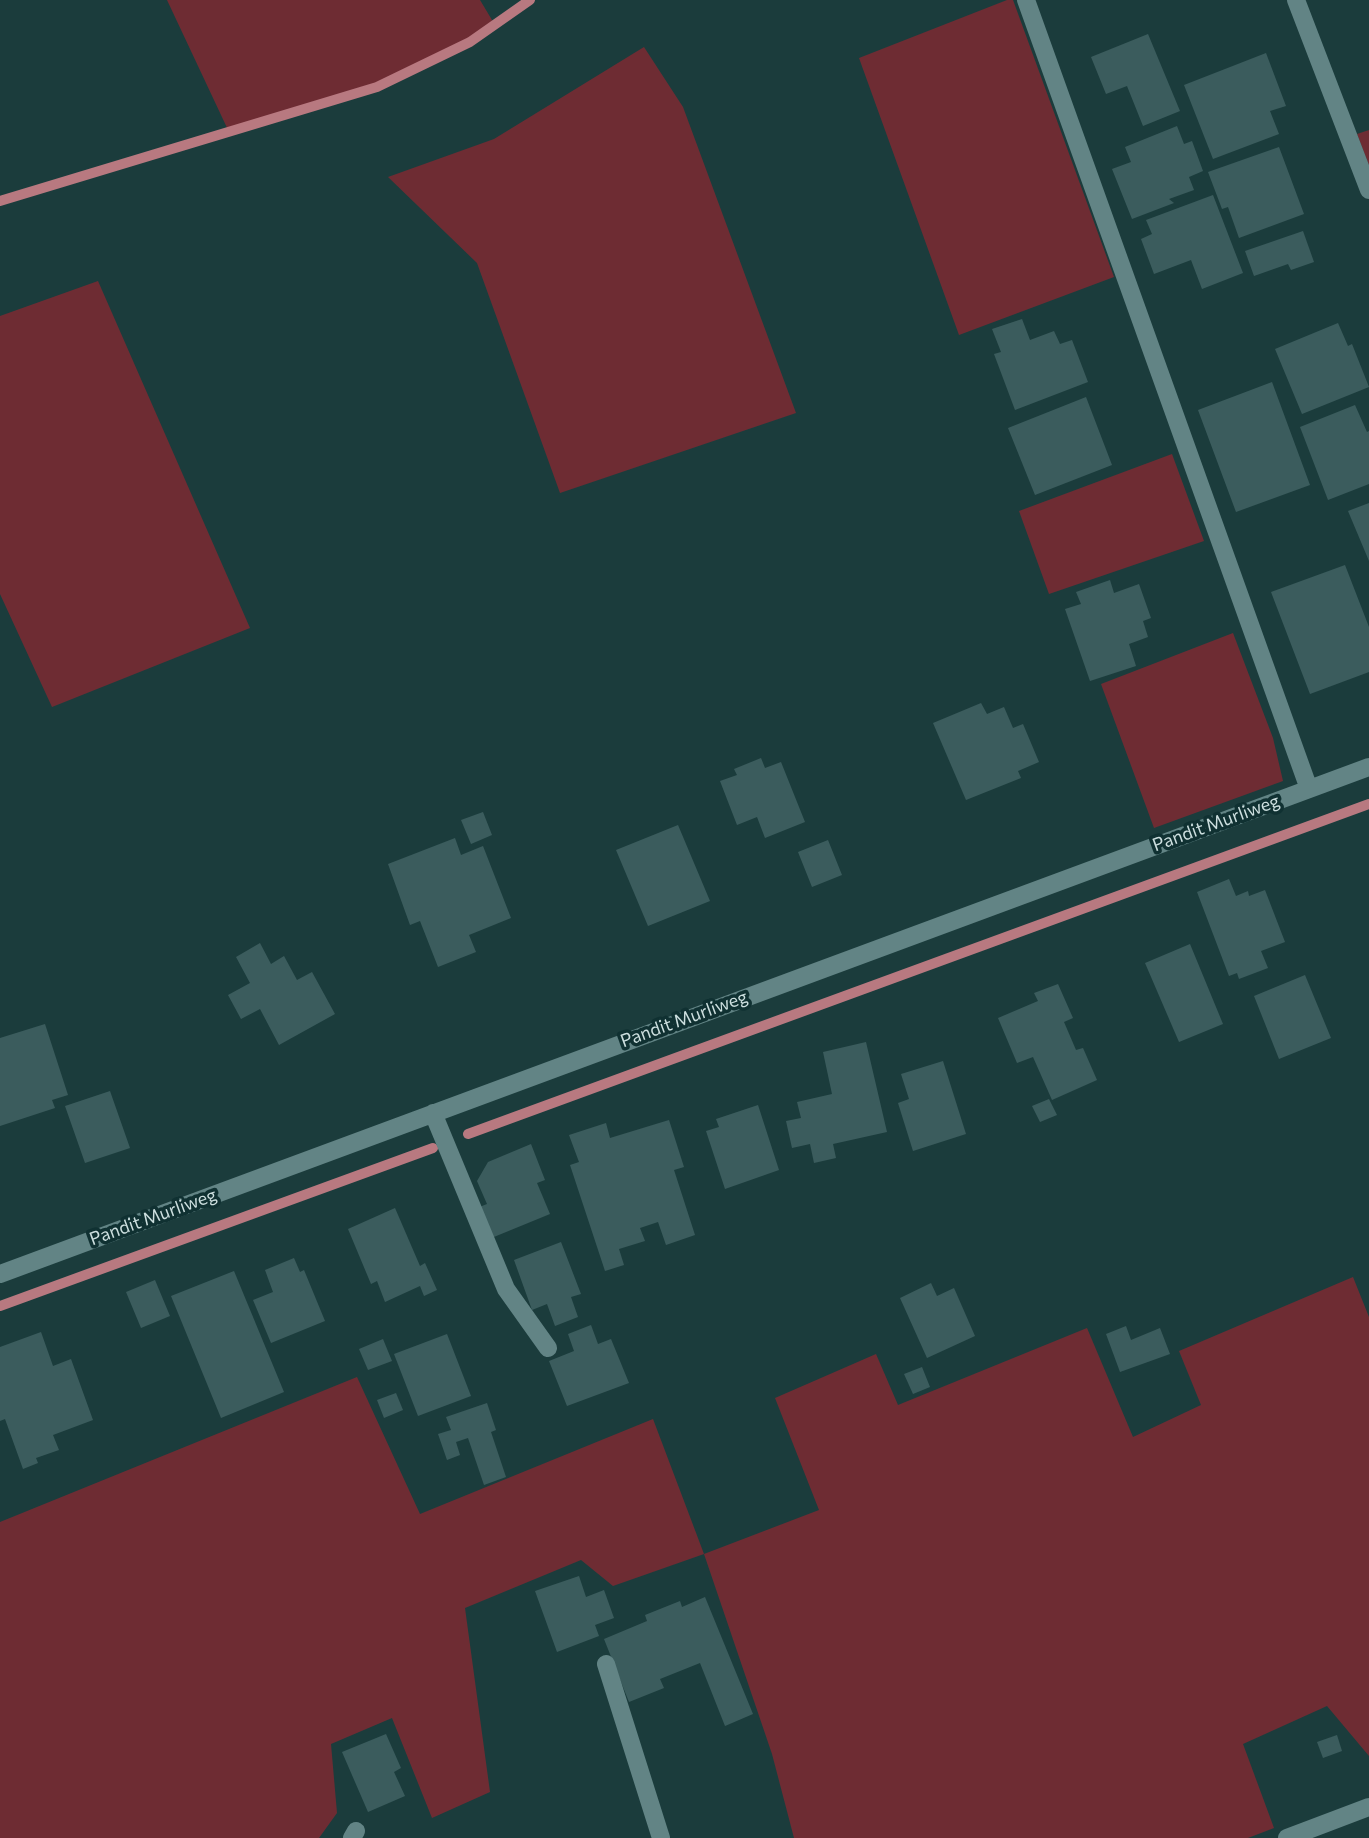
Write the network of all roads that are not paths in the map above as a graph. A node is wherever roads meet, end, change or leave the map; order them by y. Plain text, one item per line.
1 (1026, 0) edge
2 (1296, 0) edge
3 (1369, 191) edge
4 (1369, 767) edge
5 (1309, 789) junction
6 (433, 1113) junction
7 (0, 1274) edge
8 (548, 1348) dead end
9 (606, 1664) dead end
10 (1369, 1807) edge
11 (661, 1838) edge
12 (1287, 1838) edge

1 - 5 street
2 - 3 street
4 - 5 street, Pandit Murliweg
5 - 6 street, Pandit Murliweg
6 - 7 street, Pandit Murliweg
6 - 8 street
9 - 11 street
10 - 12 street

